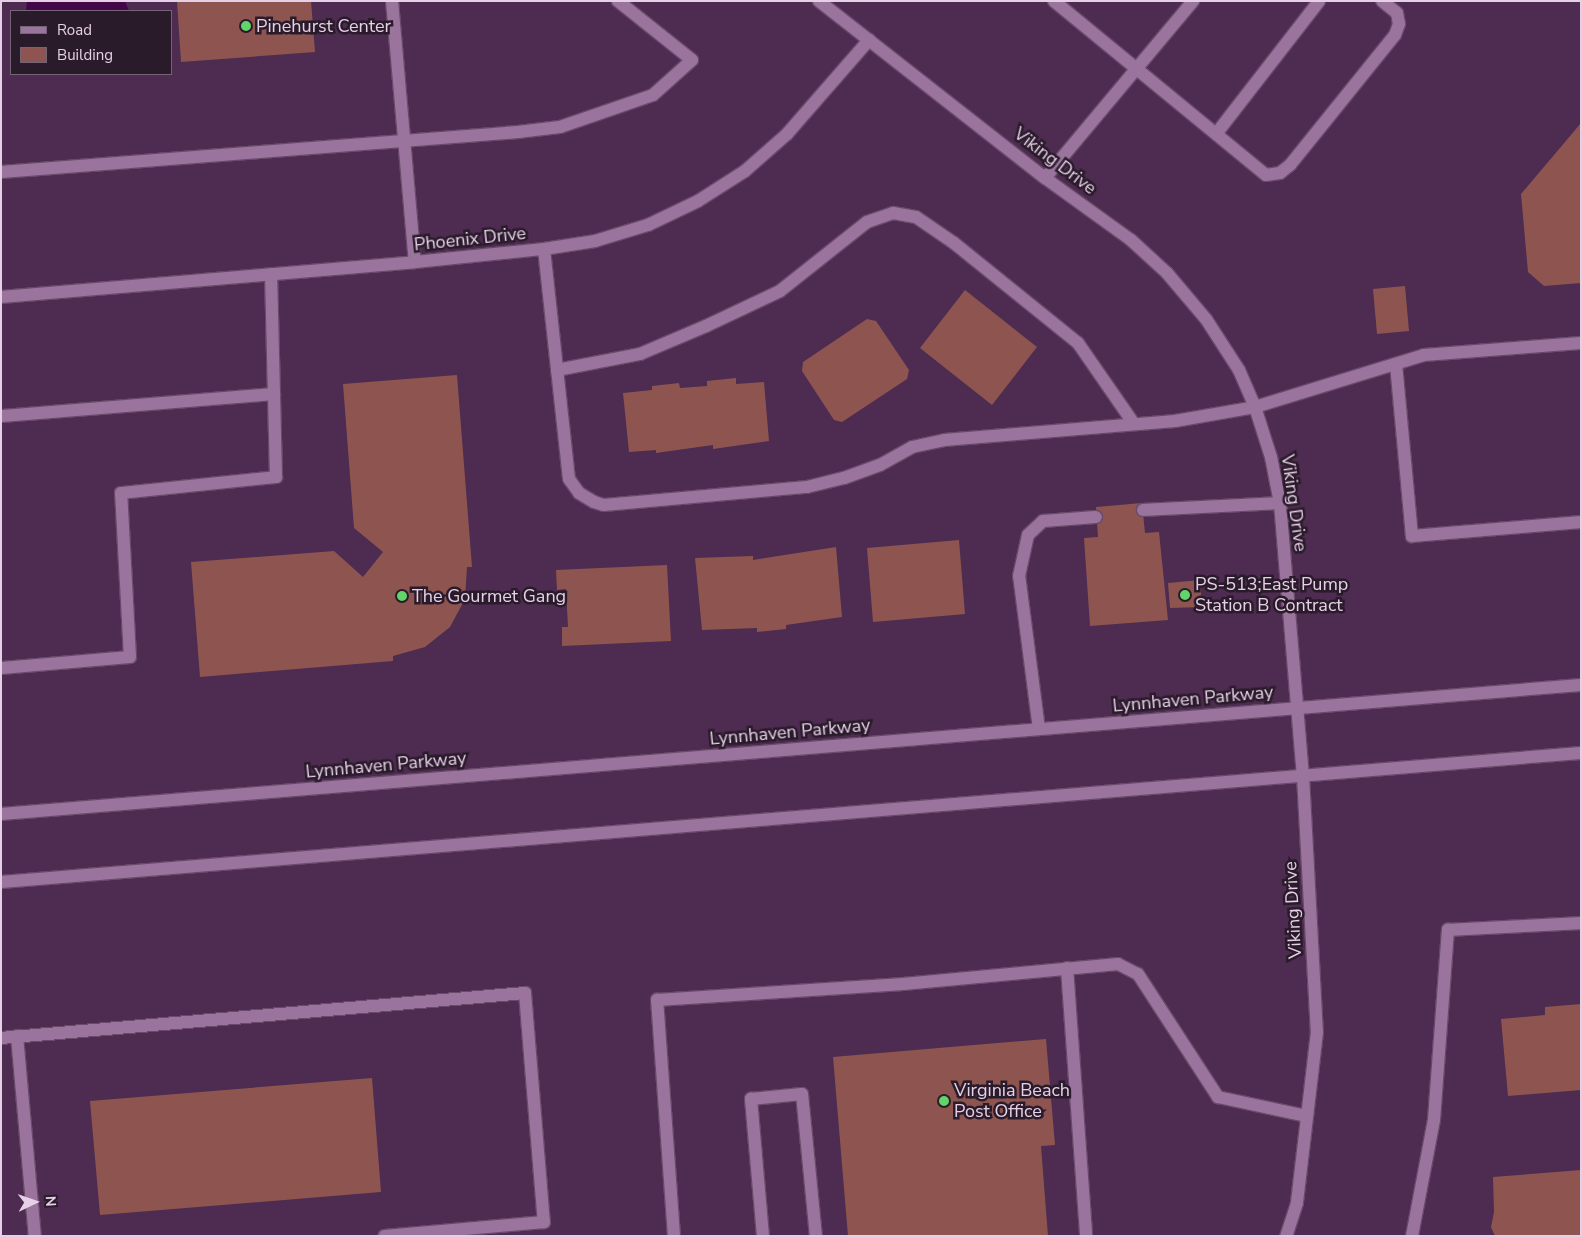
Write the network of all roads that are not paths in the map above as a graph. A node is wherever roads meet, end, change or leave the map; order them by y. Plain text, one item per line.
1 (392, 1) edge
2 (618, 1) edge
3 (819, 1) edge
4 (1193, 1) edge
5 (1320, 1) edge
6 (1382, 1) edge
7 (1061, 3) edge
8 (869, 40) junction
9 (1136, 69) junction
10 (1216, 134) junction
11 (405, 141) junction
12 (1, 172) edge
13 (1046, 178) junction
14 (544, 249) junction
15 (414, 262) junction
16 (271, 274) junction
17 (1, 296) edge
18 (1581, 343) edge
19 (1396, 364) junction
20 (558, 370) junction
21 (274, 394) junction
22 (1255, 407) junction
23 (1, 416) edge
24 (1134, 424) junction
25 (1280, 503) junction
26 (1142, 510) dead end
27 (1096, 517) dead end
28 (1581, 522) edge
29 (1, 668) edge
30 (1581, 684) edge
31 (1297, 708) junction
32 (1039, 729) junction
33 (1581, 753) edge
34 (1303, 776) junction
35 (1, 814) edge
36 (1, 882) edge
37 (1581, 923) edge
38 (1067, 968) junction
39 (17, 1036) junction
40 (1, 1038) edge
41 (1307, 1116) junction
42 (35, 1236) edge
43 (385, 1236) edge
44 (674, 1236) edge
45 (763, 1236) edge
46 (816, 1236) edge
47 (1086, 1236) edge
48 (1286, 1236) edge
49 (1412, 1236) edge

1 - 11 main road
2 - 11 main road
3 - 8 main road, Viking Drive
4 - 9 main road
5 - 10 main road
6 - 10 main road
7 - 9 main road
8 - 13 main road, Viking Drive
8 - 14 main road, Phoenix Drive
9 - 10 main road
9 - 13 main road
11 - 12 main road
11 - 15 main road
13 - 22 main road, Viking Drive
14 - 15 main road, Phoenix Drive
14 - 20 main road
15 - 16 main road, Phoenix Drive
16 - 17 main road, Phoenix Drive
16 - 21 main road
18 - 19 main road
19 - 22 main road
19 - 28 main road
20 - 24 main road
20 - 24 main road
21 - 23 main road
21 - 29 main road
22 - 24 main road
22 - 25 main road, Viking Drive
25 - 26 main road
25 - 31 main road, Viking Drive
27 - 32 main road
30 - 31 main road, Lynnhaven Parkway
31 - 32 main road, Lynnhaven Parkway
31 - 34 main road, Viking Drive
32 - 35 main road, Lynnhaven Parkway
33 - 34 main road
34 - 36 main road
34 - 41 main road, Viking Drive
37 - 49 main road
38 - 41 main road
38 - 44 main road
38 - 47 main road
39 - 40 main road
39 - 42 main road
39 - 43 main road
41 - 48 main road, Viking Drive
45 - 46 main road

